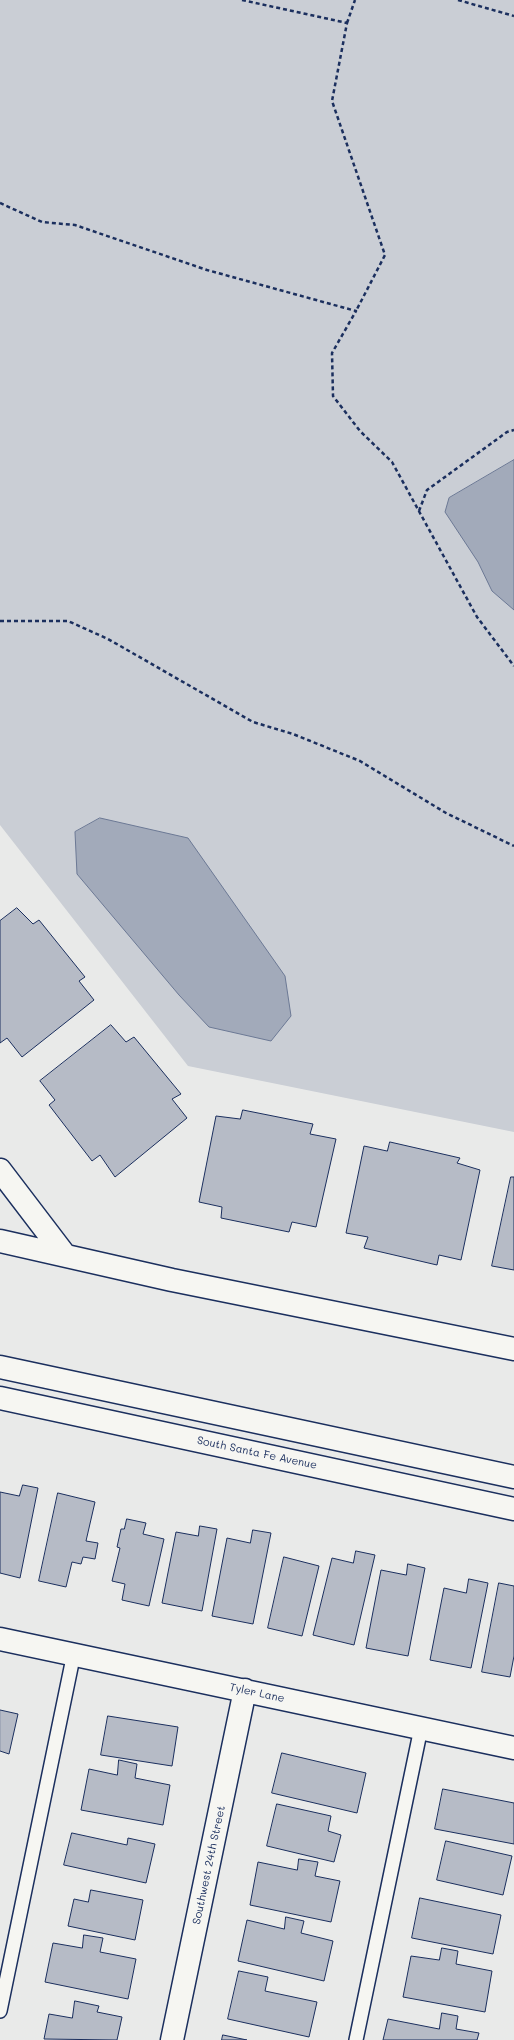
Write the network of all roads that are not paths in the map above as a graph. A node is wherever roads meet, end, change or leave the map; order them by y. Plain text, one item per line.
1 (0, 1170) edge
2 (0, 1241) edge
3 (64, 1254) junction
4 (514, 1349) edge
5 (0, 1367) edge
6 (0, 1398) edge
7 (514, 1477) edge
8 (514, 1509) edge
9 (0, 1639) edge
10 (74, 1653) junction
11 (245, 1690) junction
12 (421, 1728) junction
13 (514, 1748) edge
14 (0, 2010) edge
15 (172, 2040) edge
16 (356, 2040) edge

1 - 3 street
2 - 3 street
3 - 4 street
5 - 7 street
6 - 8 street, South Santa Fe Avenue
9 - 10 street, Tyler Lane
10 - 11 street, Tyler Lane
10 - 14 lane
11 - 12 street, Tyler Lane
11 - 15 street, Southwest 24th Street
12 - 13 street, Tyler Lane
12 - 16 lane

